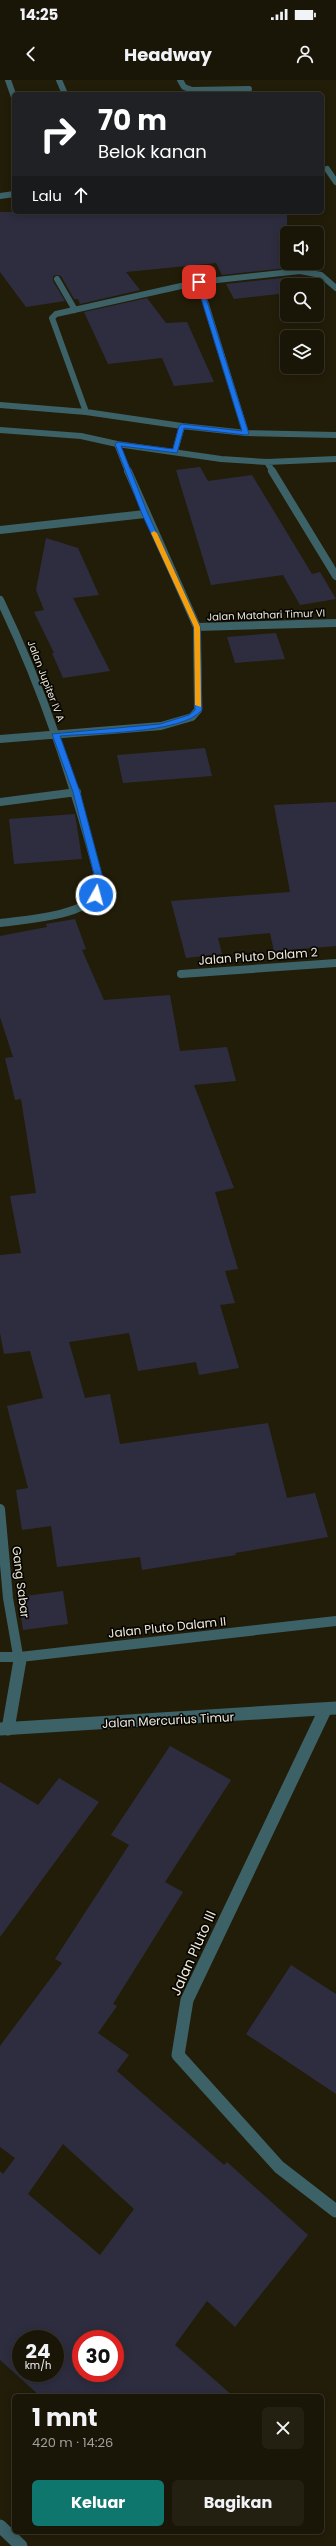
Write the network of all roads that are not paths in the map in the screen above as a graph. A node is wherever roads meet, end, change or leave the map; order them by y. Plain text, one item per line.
1 (8, 80) edge
2 (59, 80) edge
3 (180, 80) edge
4 (249, 89) dead end
5 (12, 92) edge
6 (63, 92) edge
7 (336, 168) edge
8 (325, 169) edge
9 (336, 182) edge
10 (12, 194) edge
11 (0, 196) edge
12 (57, 280) dead end
13 (199, 282) junction
14 (336, 288) edge
15 (75, 310) junction
16 (0, 405) edge
17 (86, 412) junction
18 (182, 426) junction
19 (0, 430) edge
20 (246, 434) junction
21 (336, 435) edge
22 (118, 444) junction
23 (175, 451) junction
24 (336, 459) edge
25 (267, 462) junction
26 (145, 514) junction
27 (0, 530) edge
28 (336, 576) edge
29 (0, 600) edge
30 (336, 623) edge
31 (197, 627) junction
32 (55, 734) junction
33 (0, 739) edge
34 (77, 792) junction
35 (0, 802) edge
36 (0, 923) edge
37 (336, 963) edge
38 (181, 974) dead end
39 (0, 1509) edge
40 (336, 1621) edge
41 (20, 1657) junction
42 (0, 1658) edge
43 (330, 1709) edge
44 (4, 1729) edge
45 (336, 2211) edge
46 (0, 2526) edge
47 (21, 2546) edge

1 - 5 street
2 - 6 street
3 - 4 street
7 - 8 street
8 - 9 street
10 - 11 street
12 - 15 street
13 - 14 street
13 - 15 street
13 - 20 street
15 - 17 street
16 - 17 street
17 - 18 street
18 - 20 street
18 - 23 street
19 - 22 street
20 - 21 street
22 - 23 street
22 - 26 street
23 - 25 street
24 - 25 street
25 - 28 street
26 - 27 street
26 - 31 street
29 - 32 street, Jalan Jupiter IV A
30 - 31 street, Jalan Matahari Timur VI
31 - 32 street
32 - 33 street
32 - 34 street, Jalan Jupiter IV A
34 - 35 street
34 - 36 street, Jalan Jupiter IV A
37 - 38 street, Jalan Pluto Dalam 2
39 - 41 street, Gang Sabar
40 - 41 street, Jalan Pluto Dalam II
41 - 42 street, Jalan Pluto Dalam II
41 - 44 street
43 - 44 street, Jalan Mercurius Timur
43 - 45 street, Jalan Pluto III
46 - 47 street

